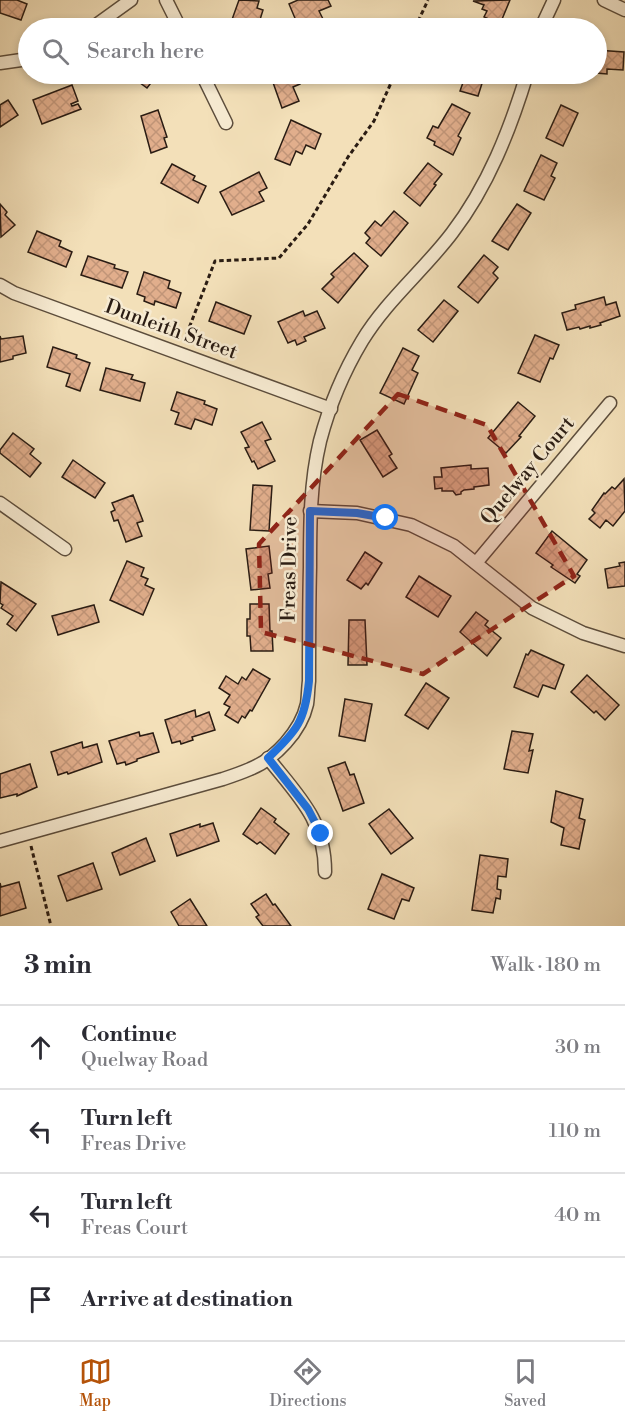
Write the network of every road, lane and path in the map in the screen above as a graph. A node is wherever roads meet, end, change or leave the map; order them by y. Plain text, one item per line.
1 (131, 0) edge
2 (166, 0) edge
3 (428, 0) edge
4 (554, 0) edge
5 (604, 0) edge
6 (625, 10) edge
7 (106, 18) edge
8 (175, 18) edge
9 (420, 18) edge
10 (546, 18) edge
11 (18, 60) edge
12 (0, 63) edge
13 (207, 84) edge
14 (391, 84) edge
15 (524, 84) edge
16 (226, 123) dead end
17 (0, 285) edge
18 (179, 354) junction
19 (610, 403) dead end
20 (331, 409) junction
21 (0, 503) edge
22 (310, 511) junction
23 (65, 549) dead end
24 (476, 563) junction
25 (625, 646) edge
26 (268, 758) junction
27 (28, 834) junction
28 (0, 841) edge
29 (325, 872) dead end
30 (51, 926) edge

1 - 7 street
2 - 8 street
3 - 9 path
4 - 10 street
5 - 6 street
11 - 12 street
13 - 16 street
14 - 18 path
15 - 20 street, Freas Drive
17 - 18 street, Dunleith Street
18 - 20 street, Dunleith Street
19 - 24 street, Quelway Court
20 - 22 street, Freas Drive
21 - 23 street
22 - 24 street
22 - 26 street, Freas Drive
24 - 25 street
26 - 27 street, Freas Drive
26 - 29 street
27 - 28 street, Freas Drive
27 - 30 path

